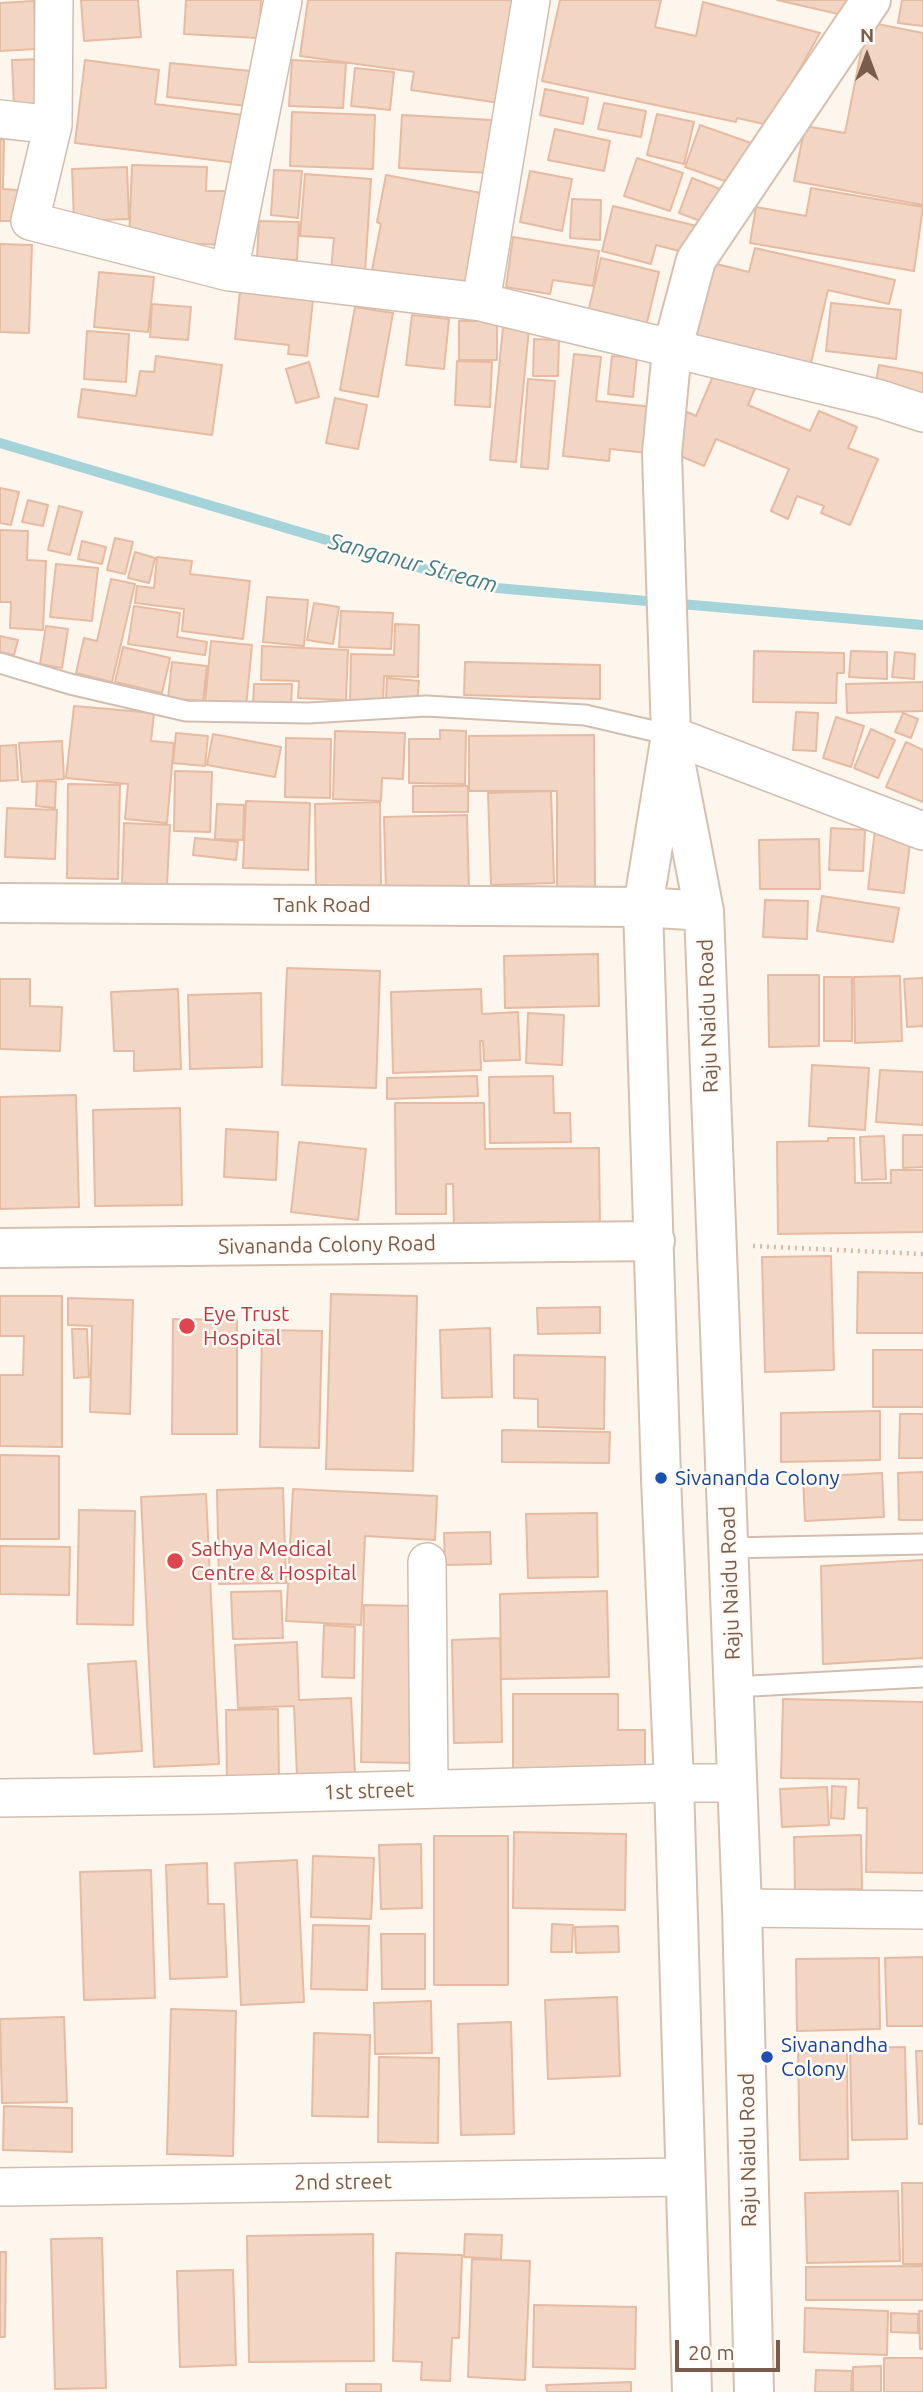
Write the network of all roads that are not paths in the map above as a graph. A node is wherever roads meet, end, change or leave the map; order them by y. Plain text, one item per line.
1 (54, 0) edge
2 (283, 0) edge
3 (531, 0) edge
4 (871, 0) edge
5 (0, 119) edge
6 (53, 125) junction
7 (229, 272) junction
8 (481, 302) junction
9 (672, 350) junction
10 (923, 413) edge
11 (0, 663) edge
12 (671, 735) junction
13 (923, 831) edge
14 (0, 903) edge
15 (643, 907) junction
16 (704, 911) junction
17 (654, 1241) junction
18 (0, 1248) edge
19 (923, 1544) edge
20 (729, 1548) junction
21 (427, 1562) dead end
22 (923, 1677) edge
23 (733, 1687) junction
24 (674, 1783) junction
25 (737, 1783) junction
26 (429, 1789) junction
27 (0, 1798) edge
28 (742, 1908) junction
29 (923, 1910) edge
30 (685, 2177) junction
31 (0, 2187) edge
32 (692, 2392) edge
33 (754, 2392) edge

1 - 6 street
2 - 7 street
3 - 8 street
4 - 9 main road
5 - 6 street
6 - 7 street
7 - 8 street
8 - 9 street
9 - 10 street
9 - 12 main road
11 - 12 lane
12 - 13 street
12 - 15 main road
12 - 16 main road, Raju Naidu Road
14 - 15 main road, Tank Road
15 - 16 main road, Tank Road
15 - 17 main road
16 - 20 main road, Raju Naidu Road
17 - 18 main road, Sivananda Colony Road
17 - 24 main road
19 - 20 lane
20 - 23 main road, Raju Naidu Road
21 - 26 street
22 - 23 lane
23 - 25 main road, Raju Naidu Road
24 - 25 street, 1st street
24 - 26 street, 1st street
24 - 30 main road
25 - 28 main road, Raju Naidu Road
26 - 27 street, 1st street
28 - 29 street
28 - 33 main road, Raju Naidu Road
30 - 31 street, 2nd street
30 - 32 main road

